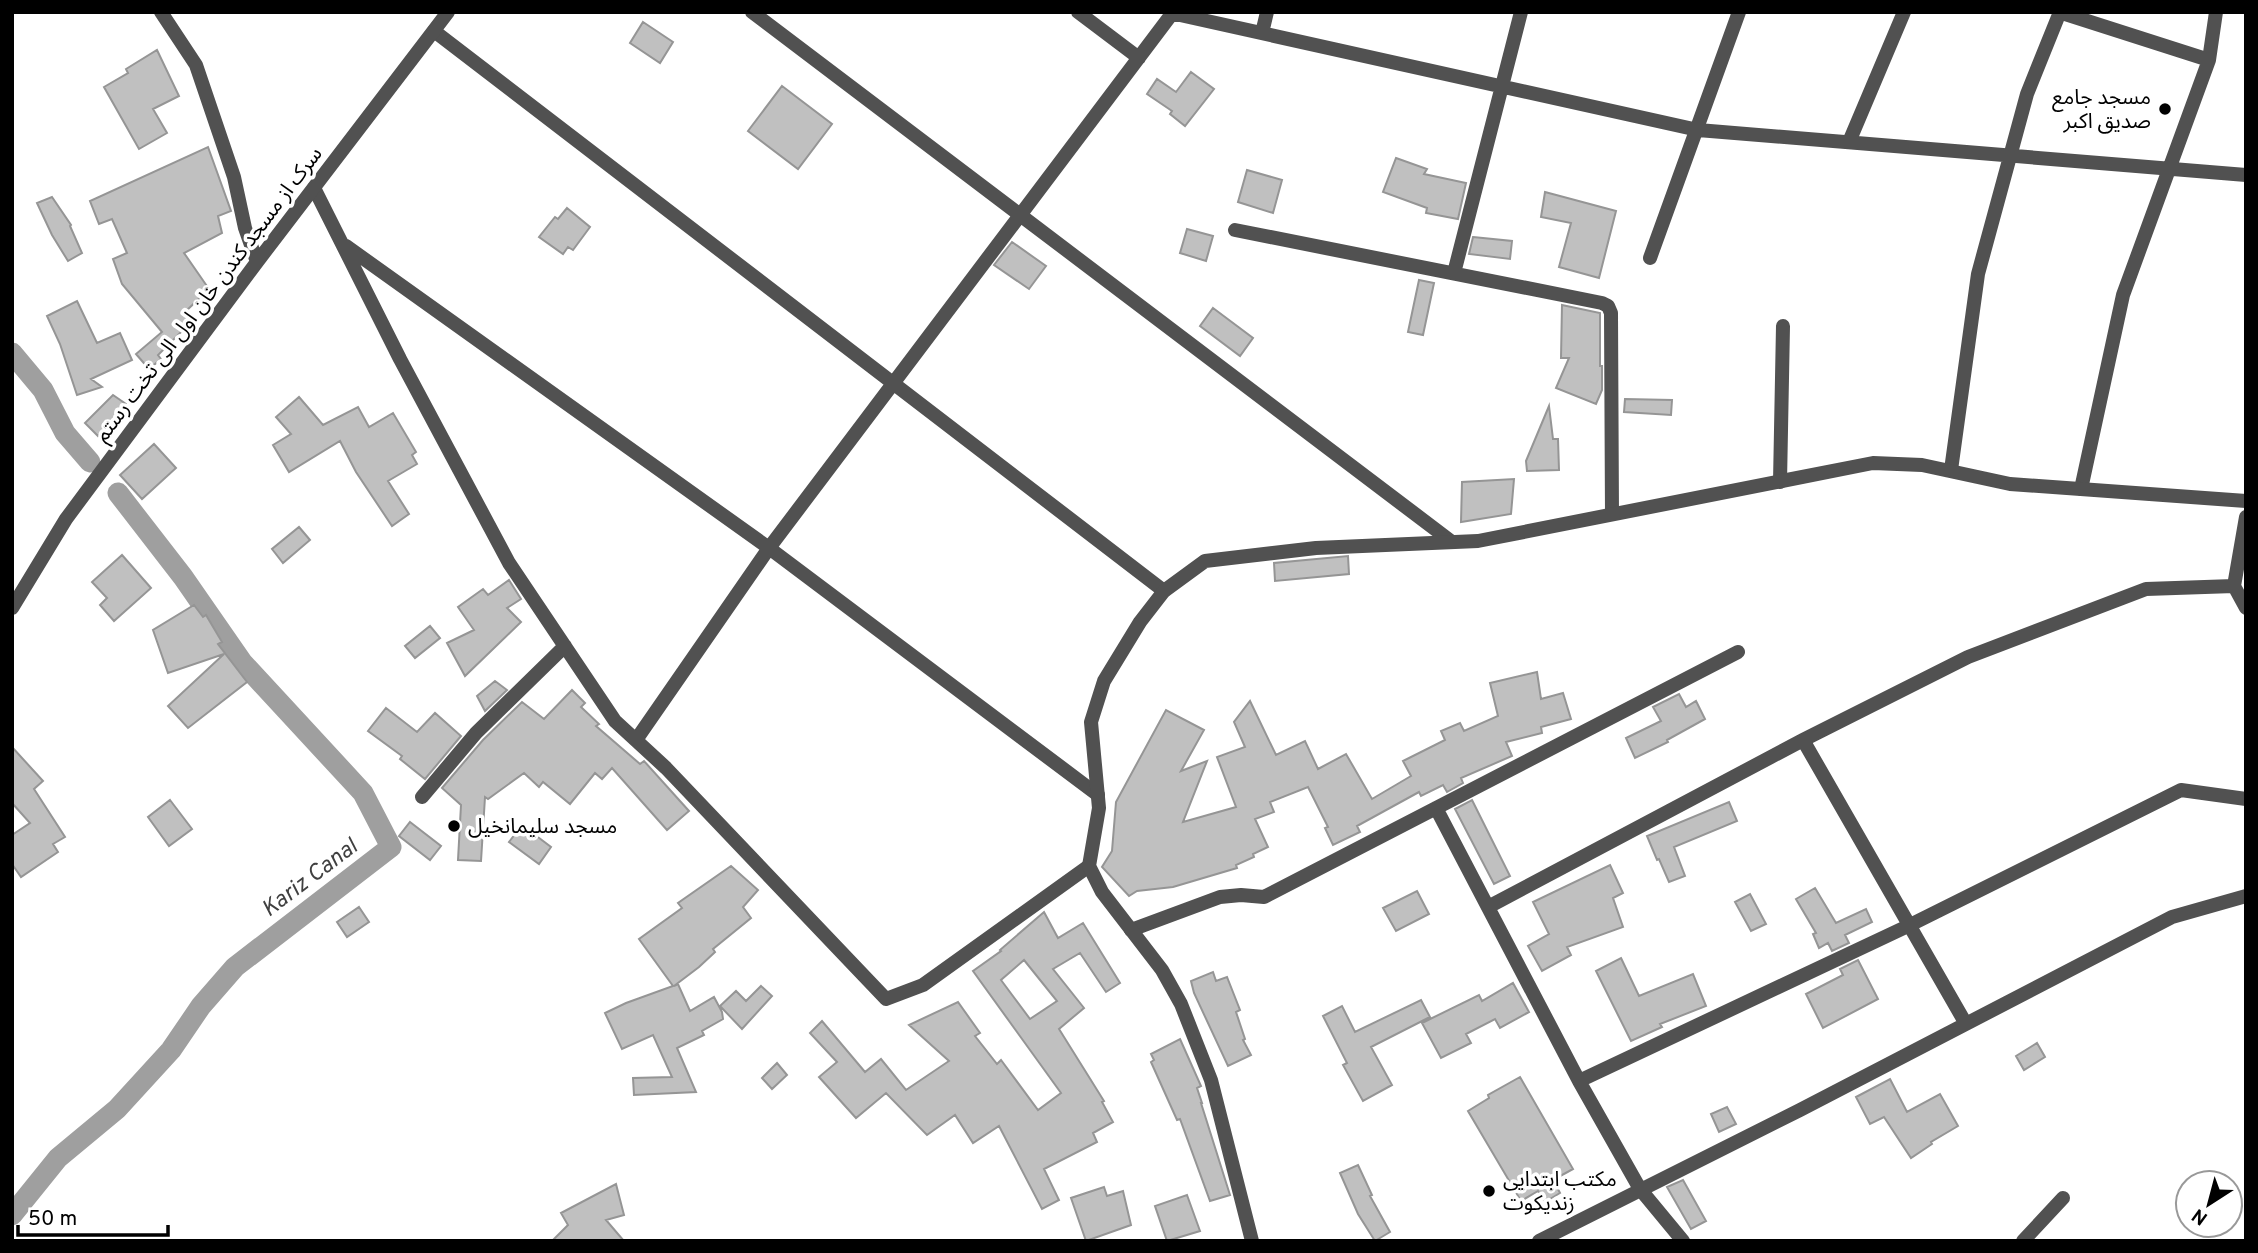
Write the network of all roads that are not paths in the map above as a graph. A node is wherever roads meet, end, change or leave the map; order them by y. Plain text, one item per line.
1 (161, 12) edge
2 (448, 12) edge
3 (752, 12) edge
4 (1078, 12) edge
5 (1266, 12) edge
6 (1521, 12) edge
7 (1739, 12) edge
8 (1904, 12) edge
9 (2059, 12) edge
10 (2216, 12) edge
11 (434, 31) junction
12 (1262, 33) junction
13 (1139, 58) junction
14 (2209, 60) junction
15 (1503, 87) junction
16 (1698, 130) junction
17 (1849, 142) junction
18 (2009, 156) junction
19 (2167, 169) junction
20 (2246, 175) edge
21 (314, 188) junction
22 (1020, 215) junction
23 (1235, 230) dead end
24 (342, 243) junction
25 (1650, 258) dead end
26 (257, 262) junction
27 (1454, 273) junction
28 (1783, 326) dead end
29 (893, 383) junction
30 (1951, 470) junction
31 (1780, 482) junction
32 (2081, 489) junction
33 (2246, 501) edge
34 (1612, 514) junction
35 (2246, 517) edge
36 (1452, 542) junction
37 (769, 548) junction
38 (2234, 586) junction
39 (1164, 591) junction
40 (12, 608) edge
41 (2246, 608) edge
42 (565, 646) junction
43 (1738, 652) dead end
44 (636, 740) junction
45 (1803, 740) junction
46 (1098, 795) junction
47 (422, 797) dead end
48 (2246, 799) edge
49 (1436, 808) junction
50 (1089, 866) junction
51 (2246, 896) edge
52 (1488, 907) junction
53 (1908, 926) junction
54 (1131, 930) junction
55 (1966, 1024) junction
56 (1579, 1081) junction
57 (1640, 1189) junction
58 (2063, 1198) dead end
59 (1252, 1241) edge
60 (1539, 1241) edge
61 (1683, 1241) edge
62 (2023, 1241) edge

1 - 26 street
2 - 11 street, سرک از مسجد کندن خان اول الی تخت رستم
3 - 22 street
4 - 13 street
5 - 12 street
6 - 15 street
7 - 16 street
8 - 17 street
9 - 14 street
9 - 18 street
10 - 14 street
11 - 21 street, سرک از مسجد کندن خان اول الی تخت رستم
11 - 29 street
12 - 13 street
12 - 15 street
13 - 22 street
14 - 19 street
15 - 16 street
15 - 27 street
16 - 17 street
16 - 25 street
17 - 18 street
18 - 19 street
18 - 30 street
19 - 20 street
19 - 32 street
21 - 24 street
21 - 26 street, سرک از مسجد کندن خان اول الی تخت رستم
22 - 29 street
22 - 36 street
23 - 27 street
24 - 37 street
24 - 42 street
26 - 40 street, سرک از مسجد کندن خان اول الی تخت رستم
27 - 34 street
28 - 31 street
29 - 37 street
29 - 39 street
30 - 31 street
30 - 32 street
31 - 34 street
32 - 33 street
34 - 36 street
35 - 38 street
36 - 39 street
37 - 44 street
37 - 46 street
38 - 41 street
38 - 45 street
39 - 46 street
42 - 44 street
42 - 47 street
43 - 49 street
44 - 50 street
45 - 52 street
45 - 53 street
46 - 50 street
48 - 53 street
49 - 52 street
49 - 54 street
50 - 54 street
51 - 55 street
52 - 56 street
53 - 55 street
53 - 56 street
54 - 59 street
55 - 57 street
56 - 57 street
57 - 60 street
57 - 61 street
58 - 62 street

